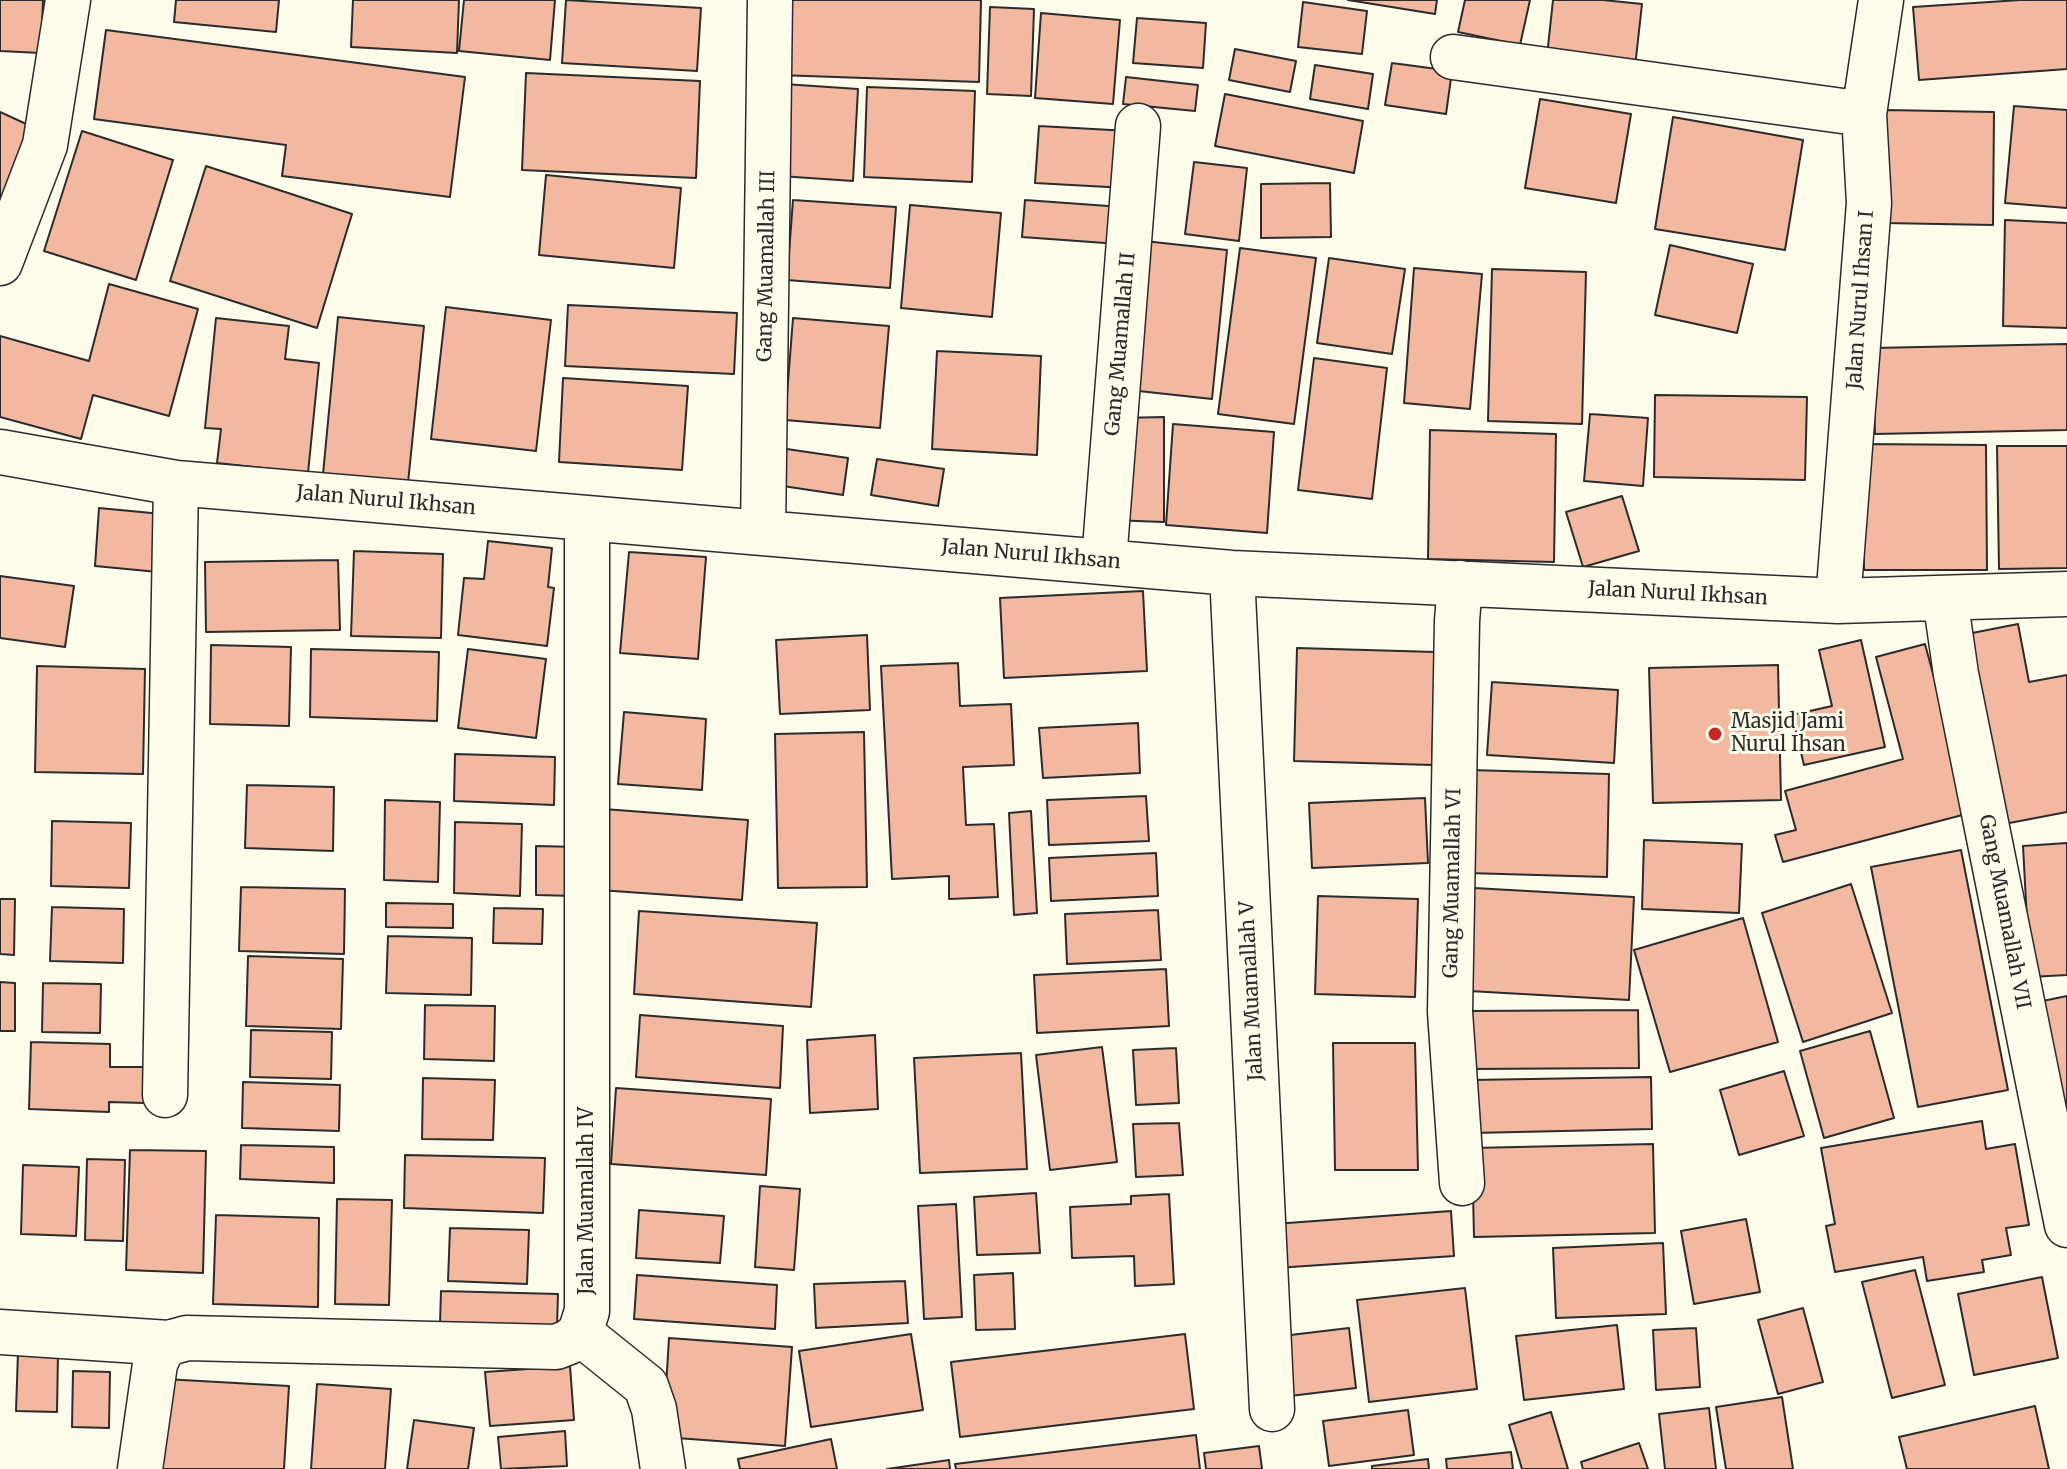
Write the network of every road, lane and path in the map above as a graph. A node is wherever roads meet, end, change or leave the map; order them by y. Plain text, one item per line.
1 (68, 0) edge
2 (770, 0) edge
3 (1881, 0) edge
4 (1453, 57) dead end
5 (1864, 114) junction
6 (1138, 126) dead end
7 (0, 263) edge
8 (0, 452) edge
9 (176, 483) junction
10 (587, 519) junction
11 (763, 532) junction
12 (1104, 561) junction
13 (1232, 573) junction
14 (1460, 583) junction
15 (2067, 594) edge
16 (1945, 598) junction
17 (1838, 601) junction
18 (165, 1095) dead end
19 (1462, 1183) dead end
20 (2067, 1225) edge
21 (0, 1332) edge
22 (580, 1333) junction
23 (169, 1343) junction
24 (1272, 1409) dead end
25 (140, 1469) edge
26 (663, 1469) edge

1 - 7 street
2 - 11 street, Gang Muamallah III
3 - 5 street, Jalan Nurul Ihsan I
4 - 5 street
5 - 17 street, Jalan Nurul Ihsan I
6 - 12 street, Gang Muamallah II
8 - 9 street, Jalan Nurul Ikhsan
9 - 10 street, Jalan Nurul Ikhsan
9 - 18 street
10 - 11 street, Jalan Nurul Ikhsan
10 - 22 street, Jalan Muamallah IV
11 - 12 street, Jalan Nurul Ikhsan
12 - 13 street, Jalan Nurul Ikhsan
13 - 14 street, Jalan Nurul Ikhsan
13 - 24 street, Jalan Muamallah V
14 - 17 street, Jalan Nurul Ikhsan
14 - 19 street, Gang Muamallah VI
15 - 16 street, Jalan Nurul Ikhsan
16 - 17 street, Jalan Nurul Ikhsan
16 - 20 street, Gang Muamallah VII
21 - 23 street
22 - 23 street
22 - 26 street
23 - 25 street

